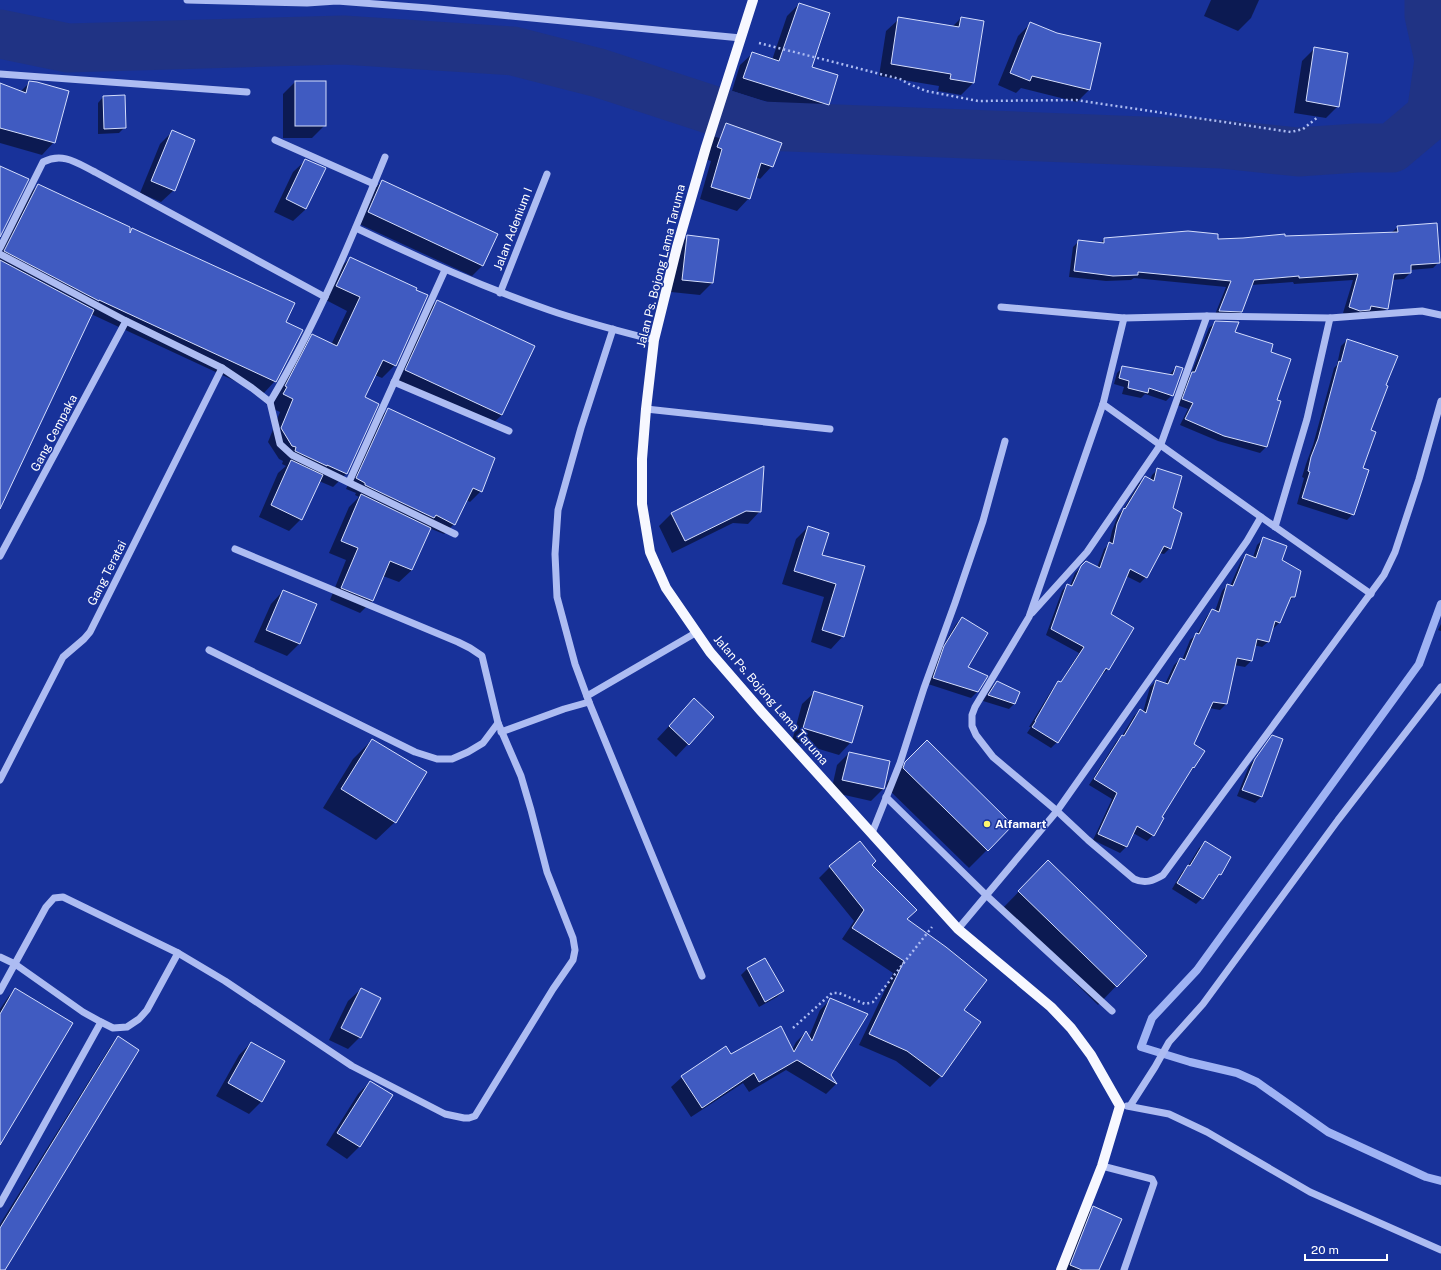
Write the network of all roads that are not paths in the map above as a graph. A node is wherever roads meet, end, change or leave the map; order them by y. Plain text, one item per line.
1 (187, 0) edge
2 (753, 0) edge
3 (337, 1) edge
4 (308, 2) edge
5 (741, 38) junction
6 (0, 74) edge
7 (247, 92) dead end
8 (275, 140) dead end
9 (385, 157) dead end
10 (546, 174) dead end
11 (374, 184) junction
12 (356, 228) junction
13 (0, 248) edge
14 (0, 254) edge
15 (445, 270) junction
16 (500, 293) junction
17 (324, 297) junction
18 (1001, 307) dead end
19 (1441, 315) edge
20 (1207, 316) junction
21 (1124, 318) junction
22 (1330, 318) junction
23 (126, 321) junction
24 (613, 329) junction
25 (654, 340) junction
26 (222, 368) junction
27 (394, 382) junction
28 (1441, 401) edge
29 (270, 402) junction
30 (1103, 404) junction
31 (646, 409) junction
32 (830, 429) dead end
33 (509, 431) dead end
34 (1005, 441) dead end
35 (1161, 444) junction
36 (348, 482) junction
37 (1261, 517) junction
38 (1275, 527) junction
39 (455, 534) dead end
40 (235, 549) dead end
41 (0, 556) edge
42 (1371, 594) junction
43 (1029, 617) junction
44 (697, 632) junction
45 (209, 650) dead end
46 (1441, 687) edge
47 (588, 699) junction
48 (498, 723) junction
49 (501, 732) junction
50 (0, 780) edge
51 (886, 797) junction
52 (1057, 811) junction
53 (872, 833) junction
54 (986, 895) junction
55 (958, 929) junction
56 (178, 953) junction
57 (0, 957) edge
58 (14, 964) junction
59 (702, 976) dead end
60 (0, 991) edge
61 (1112, 1011) dead end
62 (101, 1022) junction
63 (1125, 1106) junction
64 (1102, 1166) junction
65 (0, 1204) edge
66 (1441, 1250) edge
67 (1061, 1270) edge
68 (1124, 1270) edge

1 - 4 street
2 - 5 main road, Jalan Ps. Bojong Lama Taruma
3 - 4 street
3 - 5 street
5 - 25 main road, Jalan Ps. Bojong Lama Taruma
6 - 7 street
8 - 11 street
9 - 11 street
10 - 16 street, Jalan Adenium I
11 - 12 street
12 - 15 street
12 - 17 street
13 - 17 street
14 - 23 street
15 - 16 street
15 - 27 street
16 - 24 street
17 - 29 street
18 - 21 street
19 - 22 street
20 - 21 street
20 - 22 street
20 - 35 street
21 - 30 street
22 - 38 street
23 - 26 street
23 - 41 street, Gang Cempaka
24 - 25 street
24 - 47 street
25 - 31 main road, Jalan Ps. Bojong Lama Taruma
26 - 29 street
26 - 50 street, Gang Teratai
27 - 33 street
27 - 36 street
28 - 42 street
29 - 36 street
30 - 35 street
30 - 43 street
31 - 32 street
31 - 44 main road, Jalan Ps. Bojong Lama Taruma
34 - 51 street
35 - 37 street
35 - 43 street
36 - 39 street
37 - 38 street
37 - 52 street
38 - 42 street
40 - 48 street
42 - 52 street
43 - 52 street
44 - 47 street
44 - 53 main road, Jalan Ps. Bojong Lama Taruma
45 - 48 street
46 - 63 street
47 - 49 street
47 - 59 street
48 - 49 street
49 - 56 street
51 - 53 street
51 - 54 street
52 - 54 street
53 - 55 main road, Jalan Ps. Bojong Lama Taruma
54 - 55 street
54 - 61 street
55 - 63 main road, Jalan Ps. Bojong Lama Taruma
56 - 58 street
56 - 62 street
57 - 58 street
58 - 60 street
58 - 62 street
62 - 65 street
63 - 64 main road
63 - 66 street
64 - 67 main road
64 - 68 street

